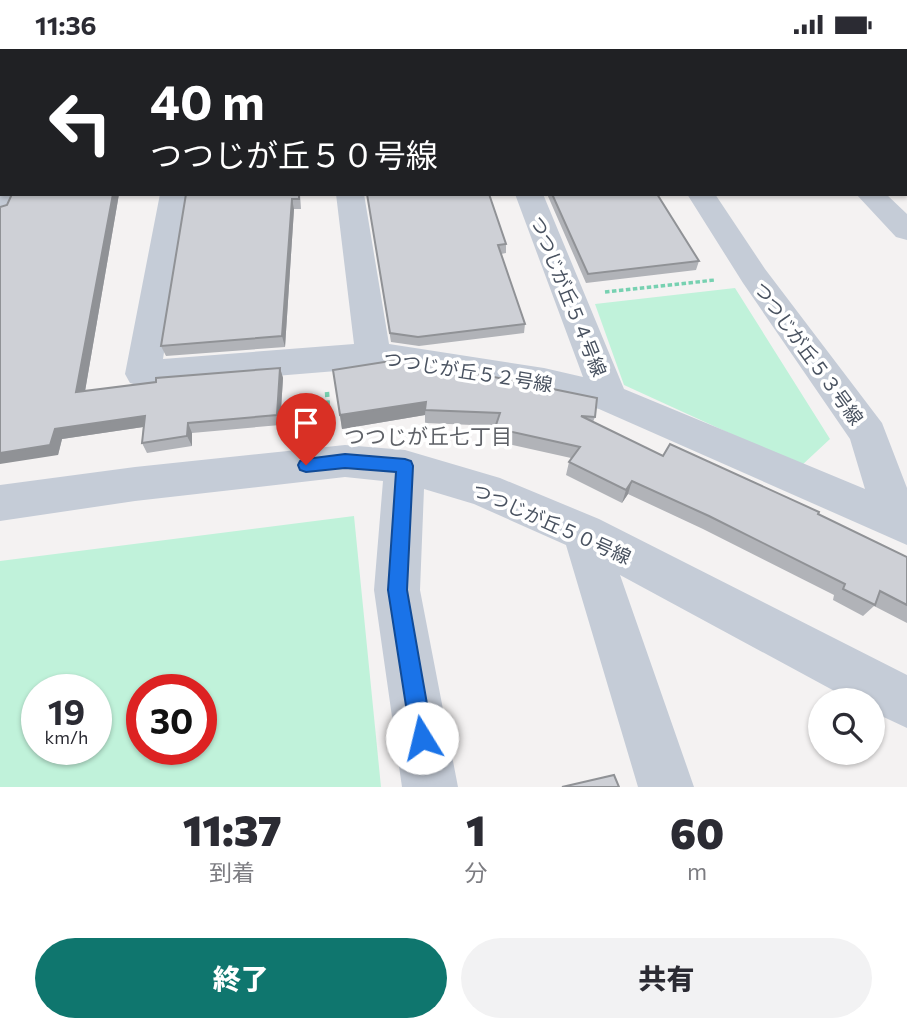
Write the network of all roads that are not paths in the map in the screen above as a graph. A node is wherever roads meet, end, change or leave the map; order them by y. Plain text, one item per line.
1 (174, 196) edge
2 (350, 196) edge
3 (530, 196) edge
4 (702, 196) edge
5 (872, 196) edge
6 (907, 232) edge
7 (373, 355) junction
8 (609, 398) junction
9 (405, 466) junction
10 (0, 503) edge
11 (902, 524) edge
12 (584, 533) junction
13 (907, 702) edge
14 (430, 787) edge
15 (666, 787) edge

1 - 7 street, つつじが丘５２号線
2 - 7 street
3 - 8 street, つつじが丘５４号線
4 - 11 street, つつじが丘５３号線
5 - 6 street
7 - 8 street, つつじが丘５２号線
8 - 11 street, つつじが丘５２号線
9 - 10 street, つつじが丘５０号線
9 - 12 street, つつじが丘５０号線
9 - 14 street
12 - 13 street, つつじが丘５０号線
12 - 15 street

